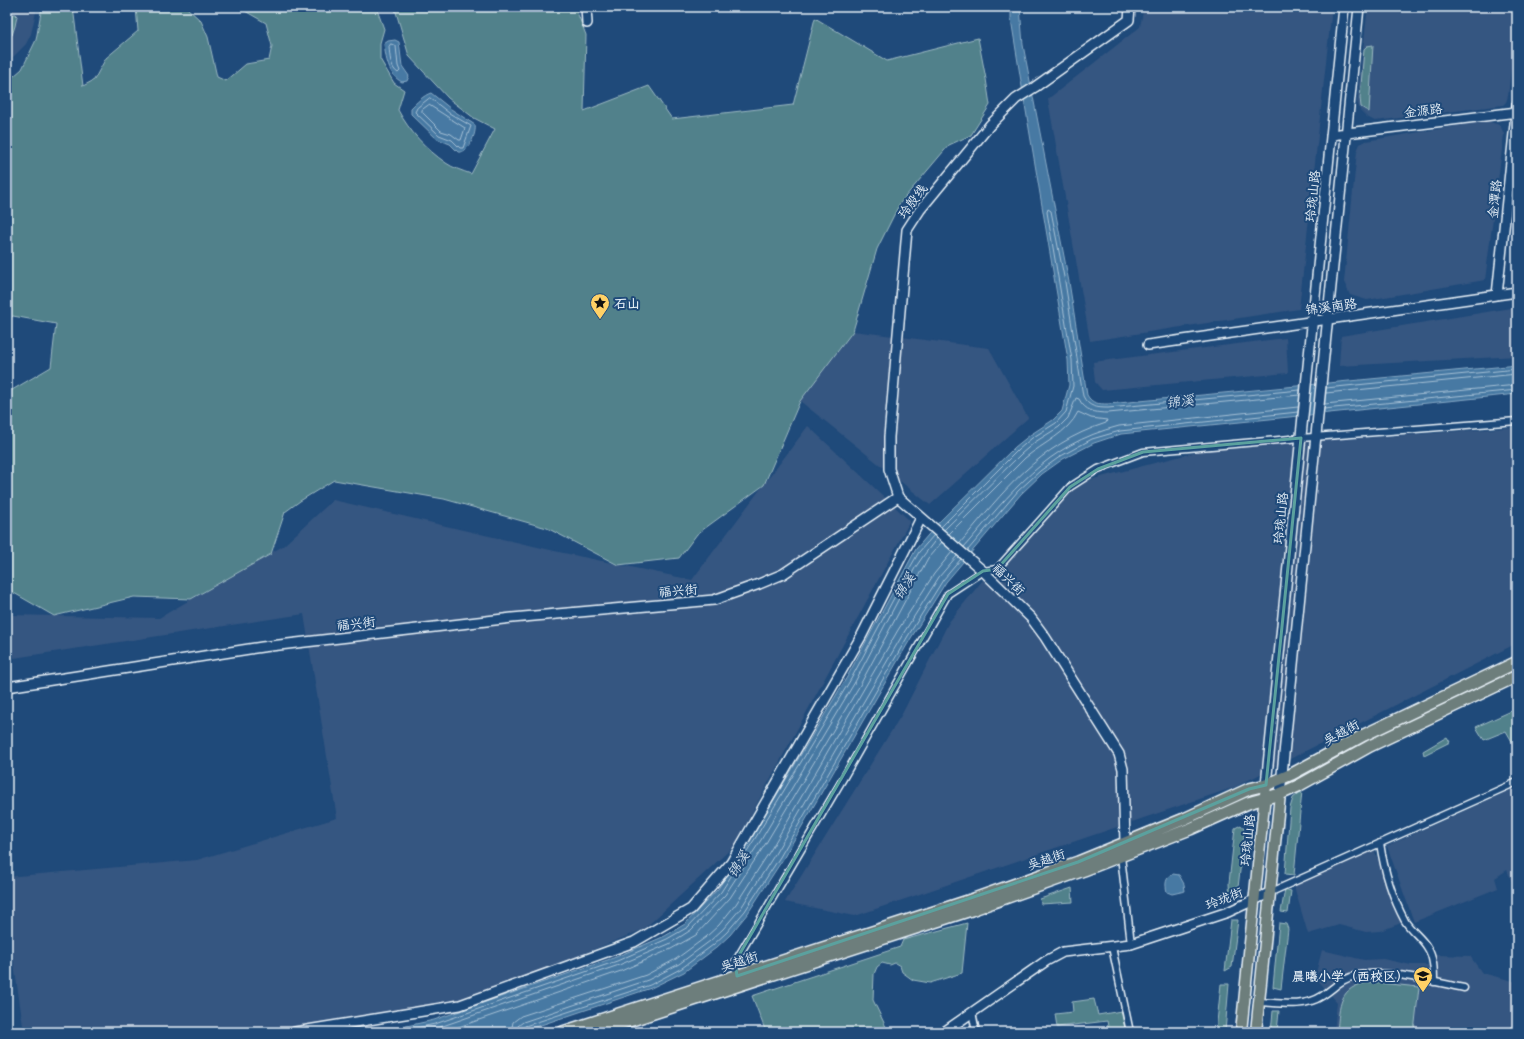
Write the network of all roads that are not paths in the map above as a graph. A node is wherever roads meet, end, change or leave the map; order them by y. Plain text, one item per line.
1 (586, 7) edge
2 (1130, 7) edge
3 (1344, 7) edge
4 (1359, 7) edge
5 (587, 23) dead end
6 (1517, 109) edge
7 (1346, 133) junction
8 (1331, 135) junction
9 (1517, 292) edge
10 (1497, 295) junction
11 (1327, 319) junction
12 (1313, 322) junction
13 (1148, 345) dead end
14 (1517, 420) edge
15 (1316, 437) junction
16 (1301, 438) junction
17 (898, 497) junction
18 (921, 518) junction
19 (982, 571) junction
20 (1517, 662) edge
21 (1517, 676) edge
22 (7, 687) edge
23 (1282, 778) junction
24 (1517, 782) edge
25 (1266, 785) junction
26 (1280, 794) junction
27 (1265, 798) junction
28 (1125, 843) junction
29 (1380, 843) junction
30 (1121, 856) junction
31 (1269, 893) junction
32 (1253, 901) junction
33 (1131, 944) junction
34 (1112, 947) junction
35 (737, 976) junction
36 (1434, 982) junction
37 (1464, 988) dead end
38 (1259, 1002) junction
39 (972, 1012) junction
40 (295, 1032) edge
41 (563, 1032) edge
42 (596, 1032) edge
43 (944, 1032) edge
44 (976, 1032) edge
45 (1130, 1032) edge
46 (1241, 1032) edge
47 (1256, 1032) edge

1 - 5 street
2 - 17 street, 玲殷线
3 - 8 street, 玲珑山路
4 - 7 street, 玲珑山路
6 - 7 street, 金源路
6 - 10 street, 金潭路
7 - 8 street, 金源路
7 - 11 street, 玲珑山路
8 - 12 street, 玲珑山路
9 - 10 street, 锦溪南路
10 - 11 street, 锦溪南路
11 - 12 street, 锦溪南路
11 - 15 street, 玲珑山路
12 - 13 street, 锦溪南路
12 - 16 street, 玲珑山路
14 - 15 street
15 - 16 street
15 - 23 street, 玲珑山路
16 - 19 street
16 - 25 street, 玲珑山路
17 - 18 street, 福兴街
17 - 22 street, 福兴街
18 - 19 street, 福兴街
18 - 40 street
19 - 28 street, 福兴街
19 - 35 street
20 - 23 highway, 吴越街
21 - 26 highway, 吴越街
23 - 25 highway, 吴越街
23 - 26 street, 玲珑山路
24 - 29 street, 玲珑街
25 - 27 main road, 玲珑山路
25 - 28 highway, 吴越街
26 - 27 highway, 吴越街
26 - 31 main road, 玲珑山路
27 - 30 highway, 吴越街
27 - 32 main road, 玲珑山路
28 - 35 highway, 吴越街
29 - 31 street, 玲珑街
29 - 36 street
30 - 33 street
30 - 42 highway, 吴越街
31 - 32 street, 玲珑街
31 - 38 main road, 玲珑山路
32 - 33 street, 玲珑街
32 - 46 main road, 玲珑山路
33 - 34 street, 玲珑街
34 - 39 street, 玲珑街
34 - 45 street
35 - 41 highway, 吴越街
36 - 37 street
36 - 38 street
38 - 47 main road, 玲珑山路
39 - 43 street, 玲珑街
39 - 44 street

